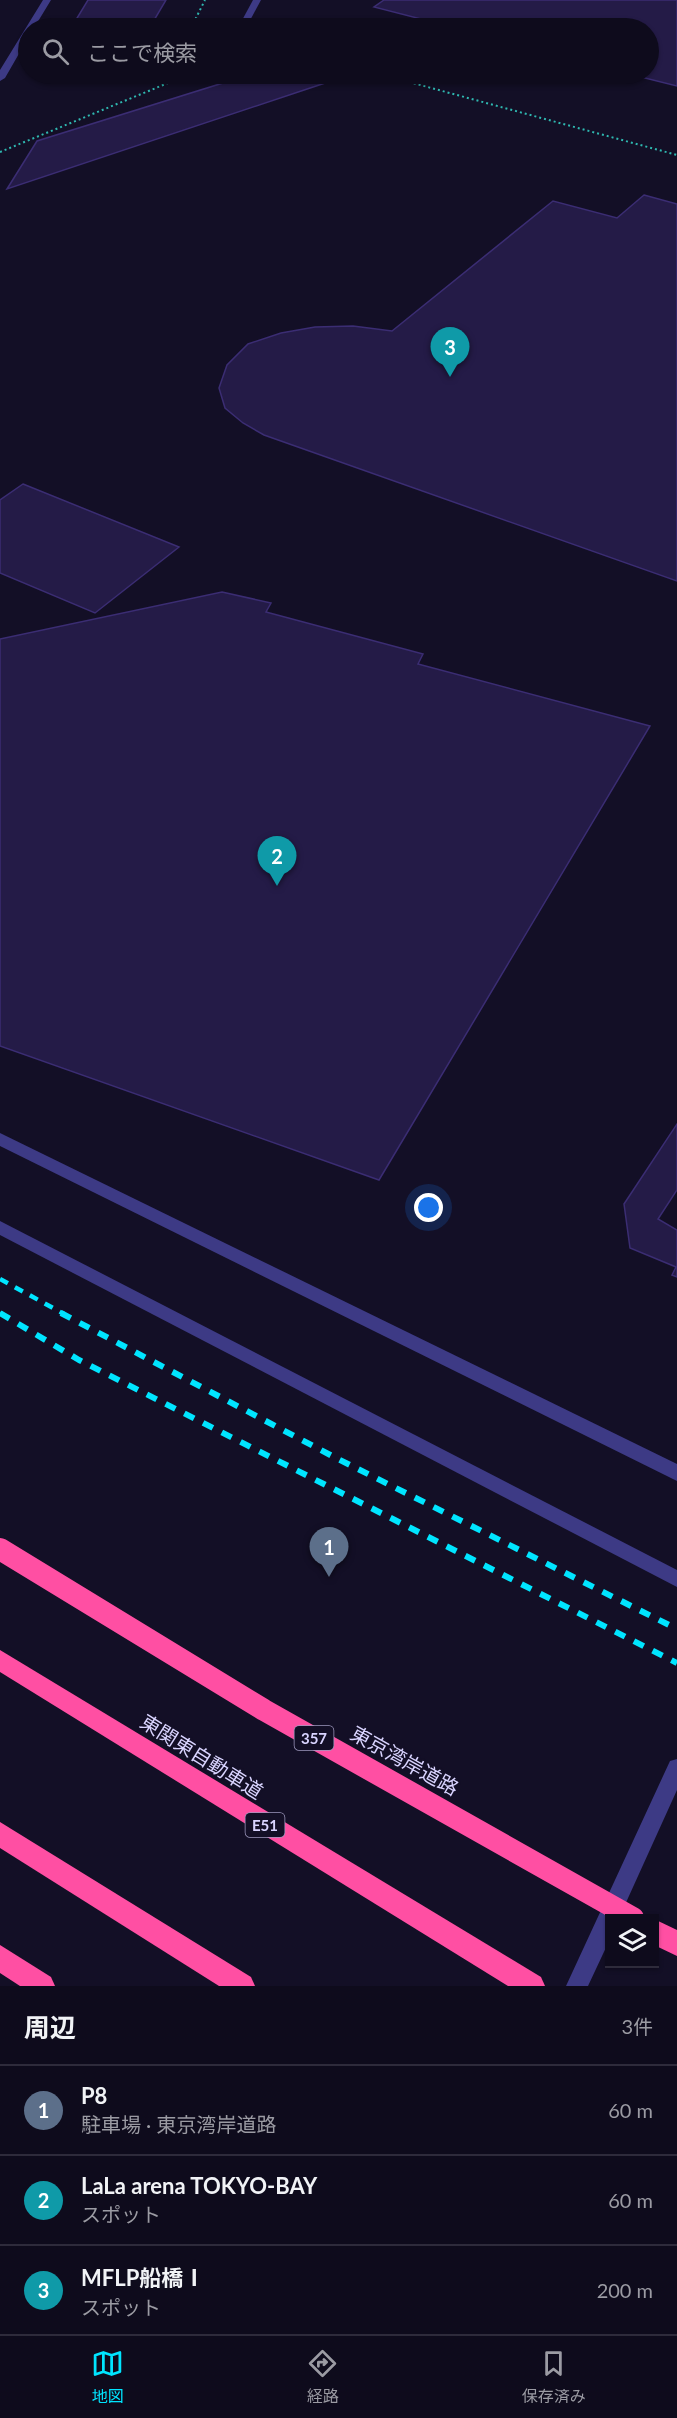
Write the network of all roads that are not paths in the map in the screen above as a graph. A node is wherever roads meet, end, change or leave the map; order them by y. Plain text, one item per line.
1 (47, 0) edge
2 (257, 0) edge
3 (36, 18) edge
4 (247, 18) edge
5 (18, 48) edge
6 (0, 78) edge
7 (0, 1139) edge
8 (0, 1227) edge
9 (677, 1473) edge
10 (0, 1549) edge
11 (677, 1579) edge
12 (0, 1660) edge
13 (677, 1768) edge
14 (0, 1834) edge
15 (626, 1914) edge
16 (659, 1934) edge
17 (677, 1944) edge
18 (0, 1958) edge
19 (42, 1986) edge
20 (242, 1986) edge
21 (532, 1986) edge
22 (577, 1986) edge

1 - 3 street
2 - 4 street
5 - 6 street
7 - 9 street
8 - 11 street
10 - 15 highway, 東京湾岸道路 / 357, bridge
12 - 21 highway, 東関東自動車道 / E51
13 - 22 street
14 - 20 highway
16 - 17 highway
18 - 19 highway

